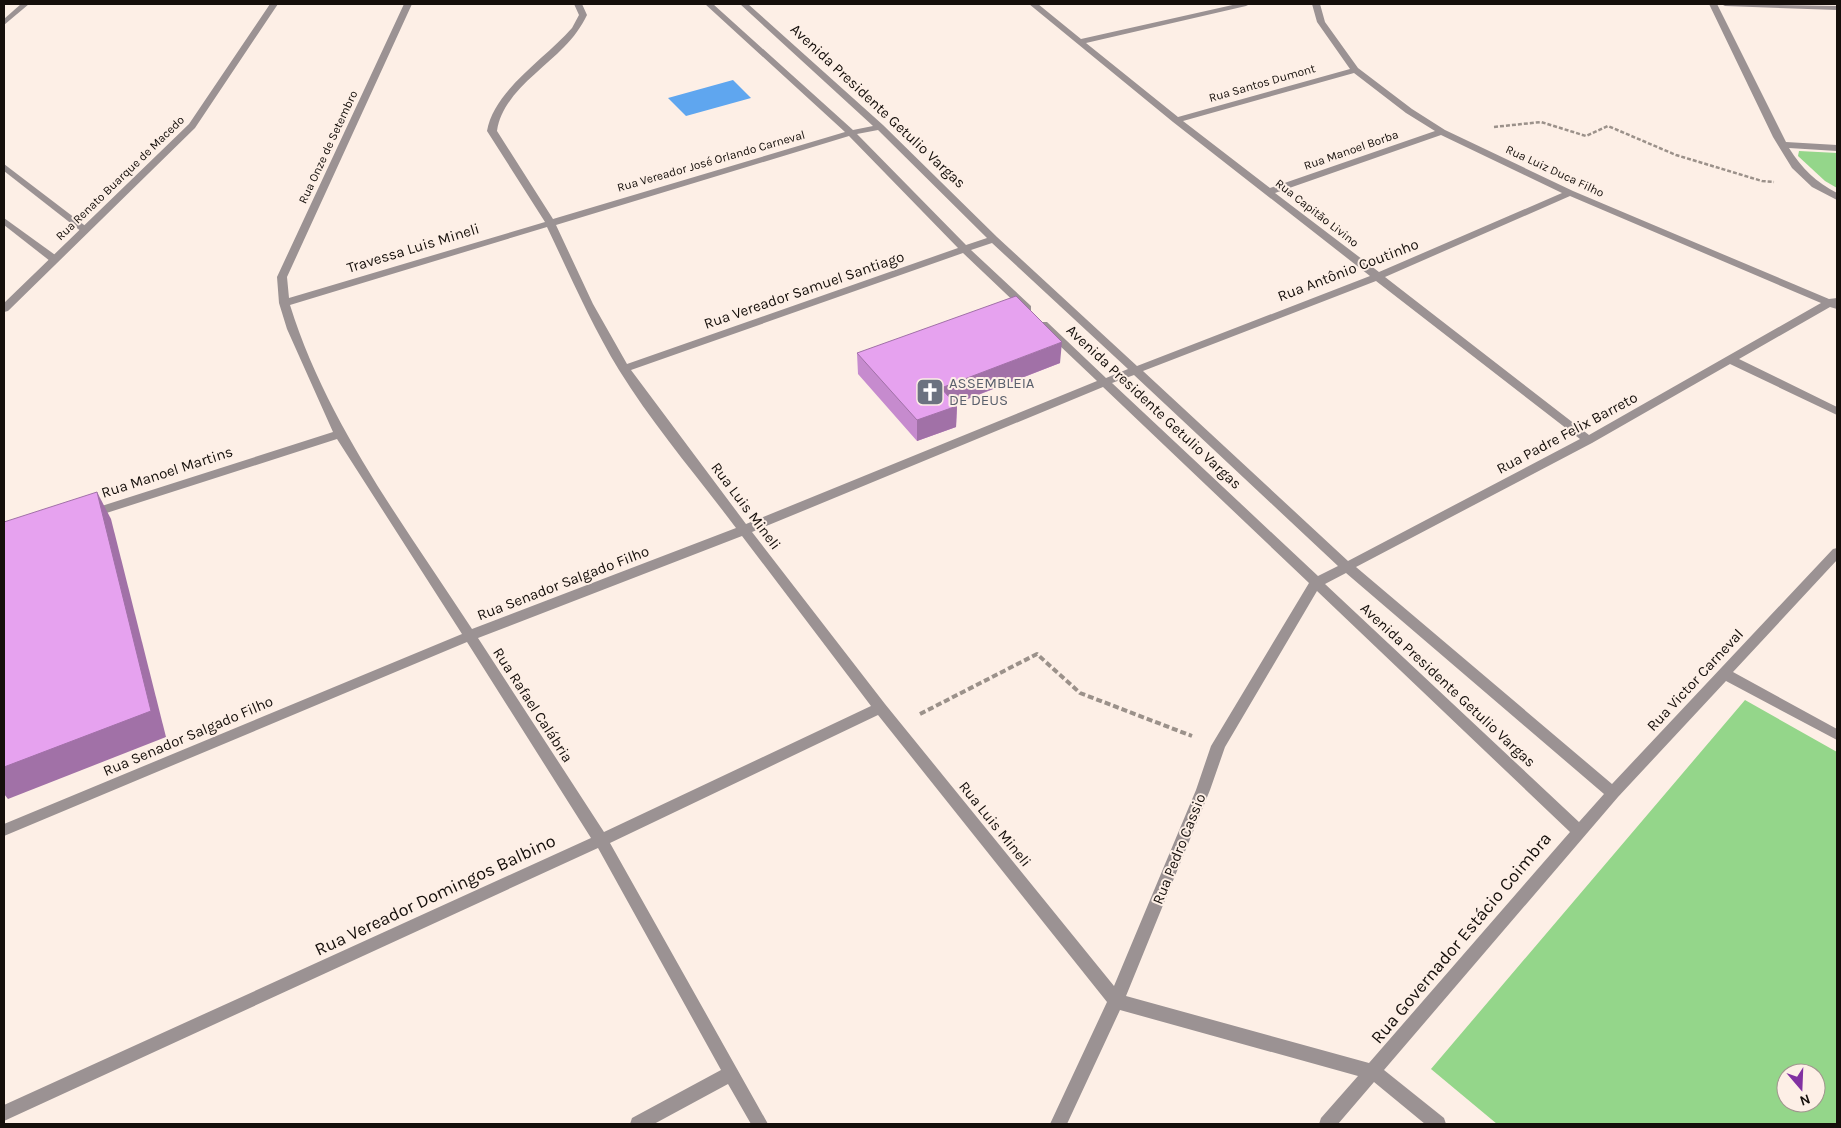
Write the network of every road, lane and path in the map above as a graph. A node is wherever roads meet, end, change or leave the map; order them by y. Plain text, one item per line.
1 (25, 4) edge
2 (274, 4) edge
3 (408, 4) edge
4 (578, 4) edge
5 (709, 4) edge
6 (744, 4) edge
7 (1032, 4) edge
8 (1246, 4) edge
9 (1316, 4) edge
10 (1713, 4) edge
11 (1725, 4) edge
12 (1837, 8) edge
13 (4, 23) edge
14 (1078, 42) junction
15 (1355, 70) junction
16 (1176, 120) junction
17 (880, 126) junction
18 (1492, 127) dead end
19 (1442, 132) junction
20 (851, 133) junction
21 (1783, 145) junction
22 (1837, 148) edge
23 (4, 166) edge
24 (1814, 185) junction
25 (1268, 192) junction
26 (1570, 194) junction
27 (1837, 197) edge
28 (4, 221) edge
29 (550, 222) junction
30 (85, 230) junction
31 (994, 239) junction
32 (966, 250) junction
33 (54, 259) junction
34 (1376, 277) junction
35 (1834, 302) edge
36 (284, 303) junction
37 (4, 309) edge
38 (1732, 360) junction
39 (624, 369) junction
40 (1136, 371) junction
41 (1105, 382) junction
42 (1837, 411) edge
43 (340, 434) junction
44 (1588, 440) junction
45 (78, 517) edge
46 (744, 530) junction
47 (1836, 555) edge
48 (1346, 566) junction
49 (1316, 582) junction
50 (470, 636) junction
51 (1723, 673) junction
52 (880, 708) junction
53 (896, 726) junction
54 (1837, 735) edge
55 (1218, 746) junction
56 (1613, 793) junction
57 (4, 830) edge
58 (1579, 831) junction
59 (601, 840) junction
60 (1116, 1001) junction
61 (1374, 1072) junction
62 (730, 1074) junction
63 (4, 1113) edge
64 (638, 1124) edge
65 (760, 1124) edge
66 (1058, 1124) edge
67 (1327, 1124) edge
68 (1438, 1124) edge

1 - 13 street
2 - 30 street, Rua Renato Buarque de Macedo
3 - 36 street, Rua Onze de Setembro
4 - 29 street, Rua Luis Mineli
5 - 20 street, Avenida Presidente Getulio Vargas
6 - 17 street, Avenida Presidente Getulio Vargas
7 - 14 street, Rua Capitão Livino
8 - 14 street
9 - 15 street, Rua Luiz Duca Filho
10 - 21 street
11 - 12 street
14 - 16 street, Rua Capitão Livino
15 - 16 street, Rua Santos Dumont
15 - 19 street, Rua Luiz Duca Filho
16 - 25 street, Rua Capitão Livino
17 - 20 street, Rua Vereador José Orlando Carneval
17 - 31 street, Avenida Presidente Getulio Vargas
18 - 24 path
19 - 25 street, Rua Manoel Borba
19 - 26 street, Rua Luiz Duca Filho
20 - 29 street, Rua Vereador José Orlando Carneval
20 - 32 street, Avenida Presidente Getulio Vargas
21 - 22 street
21 - 24 street
23 - 30 street
24 - 27 street
25 - 34 street, Rua Capitão Livino
26 - 34 street, Rua Antônio Coutinho
26 - 35 street, Rua Luiz Duca Filho
28 - 33 street
29 - 36 street, Travessa Luis Mineli
29 - 39 street, Rua Luis Mineli
30 - 33 street, Rua Renato Buarque de Macedo
31 - 32 street, Rua Vereador Samuel Santiago
31 - 40 street, Avenida Presidente Getulio Vargas
32 - 39 street, Rua Vereador Samuel Santiago
32 - 41 street, Avenida Presidente Getulio Vargas
33 - 37 street, Rua Renato Buarque de Macedo
34 - 40 street, Rua Antônio Coutinho
34 - 44 street, Rua Capitão Livino
35 - 38 street, Rua Padre Felix Barreto
36 - 43 street, Rua Rafael Calábria
38 - 42 street
38 - 44 street, Rua Padre Felix Barreto
39 - 46 street, Rua Luis Mineli
40 - 41 street, Rua Senador Salgado Filho
40 - 48 street, Avenida Presidente Getulio Vargas
41 - 46 street, Rua Senador Salgado Filho
41 - 49 street, Avenida Presidente Getulio Vargas
43 - 45 street, Rua Manoel Martins
43 - 50 street, Rua Rafael Calábria
44 - 48 street, Rua Padre Felix Barreto
46 - 50 street, Rua Senador Salgado Filho
46 - 52 street, Rua Luis Mineli
47 - 51 street, Rua Victor Carneval
48 - 49 street, Rua Padre Felix Barreto
48 - 56 street, Avenida Presidente Getulio Vargas
49 - 55 street, Rua Pedro Cassio
49 - 58 street, Avenida Presidente Getulio Vargas
50 - 57 street, Rua Senador Salgado Filho
50 - 59 street, Rua Rafael Calábria
51 - 54 street
51 - 56 street, Rua Victor Carneval
52 - 53 street, Rua Luis Mineli
52 - 59 street, Rua Vereador Domingos Balbino
53 - 55 path
53 - 60 street, Rua Luis Mineli
55 - 60 street, Rua Pedro Cassio
56 - 58 street, Rua Victor Carneval
58 - 61 street, Rua Governador Estácio Coimbra
59 - 62 street, Rua Rafael Calábria
59 - 63 street, Rua Vereador Domingos Balbino
60 - 61 street
60 - 66 street, Rua Pedro Cassio
61 - 67 street, Rua Governador Estácio Coimbra
61 - 68 street
62 - 64 street
62 - 65 street, Rua Rafael Calábria

